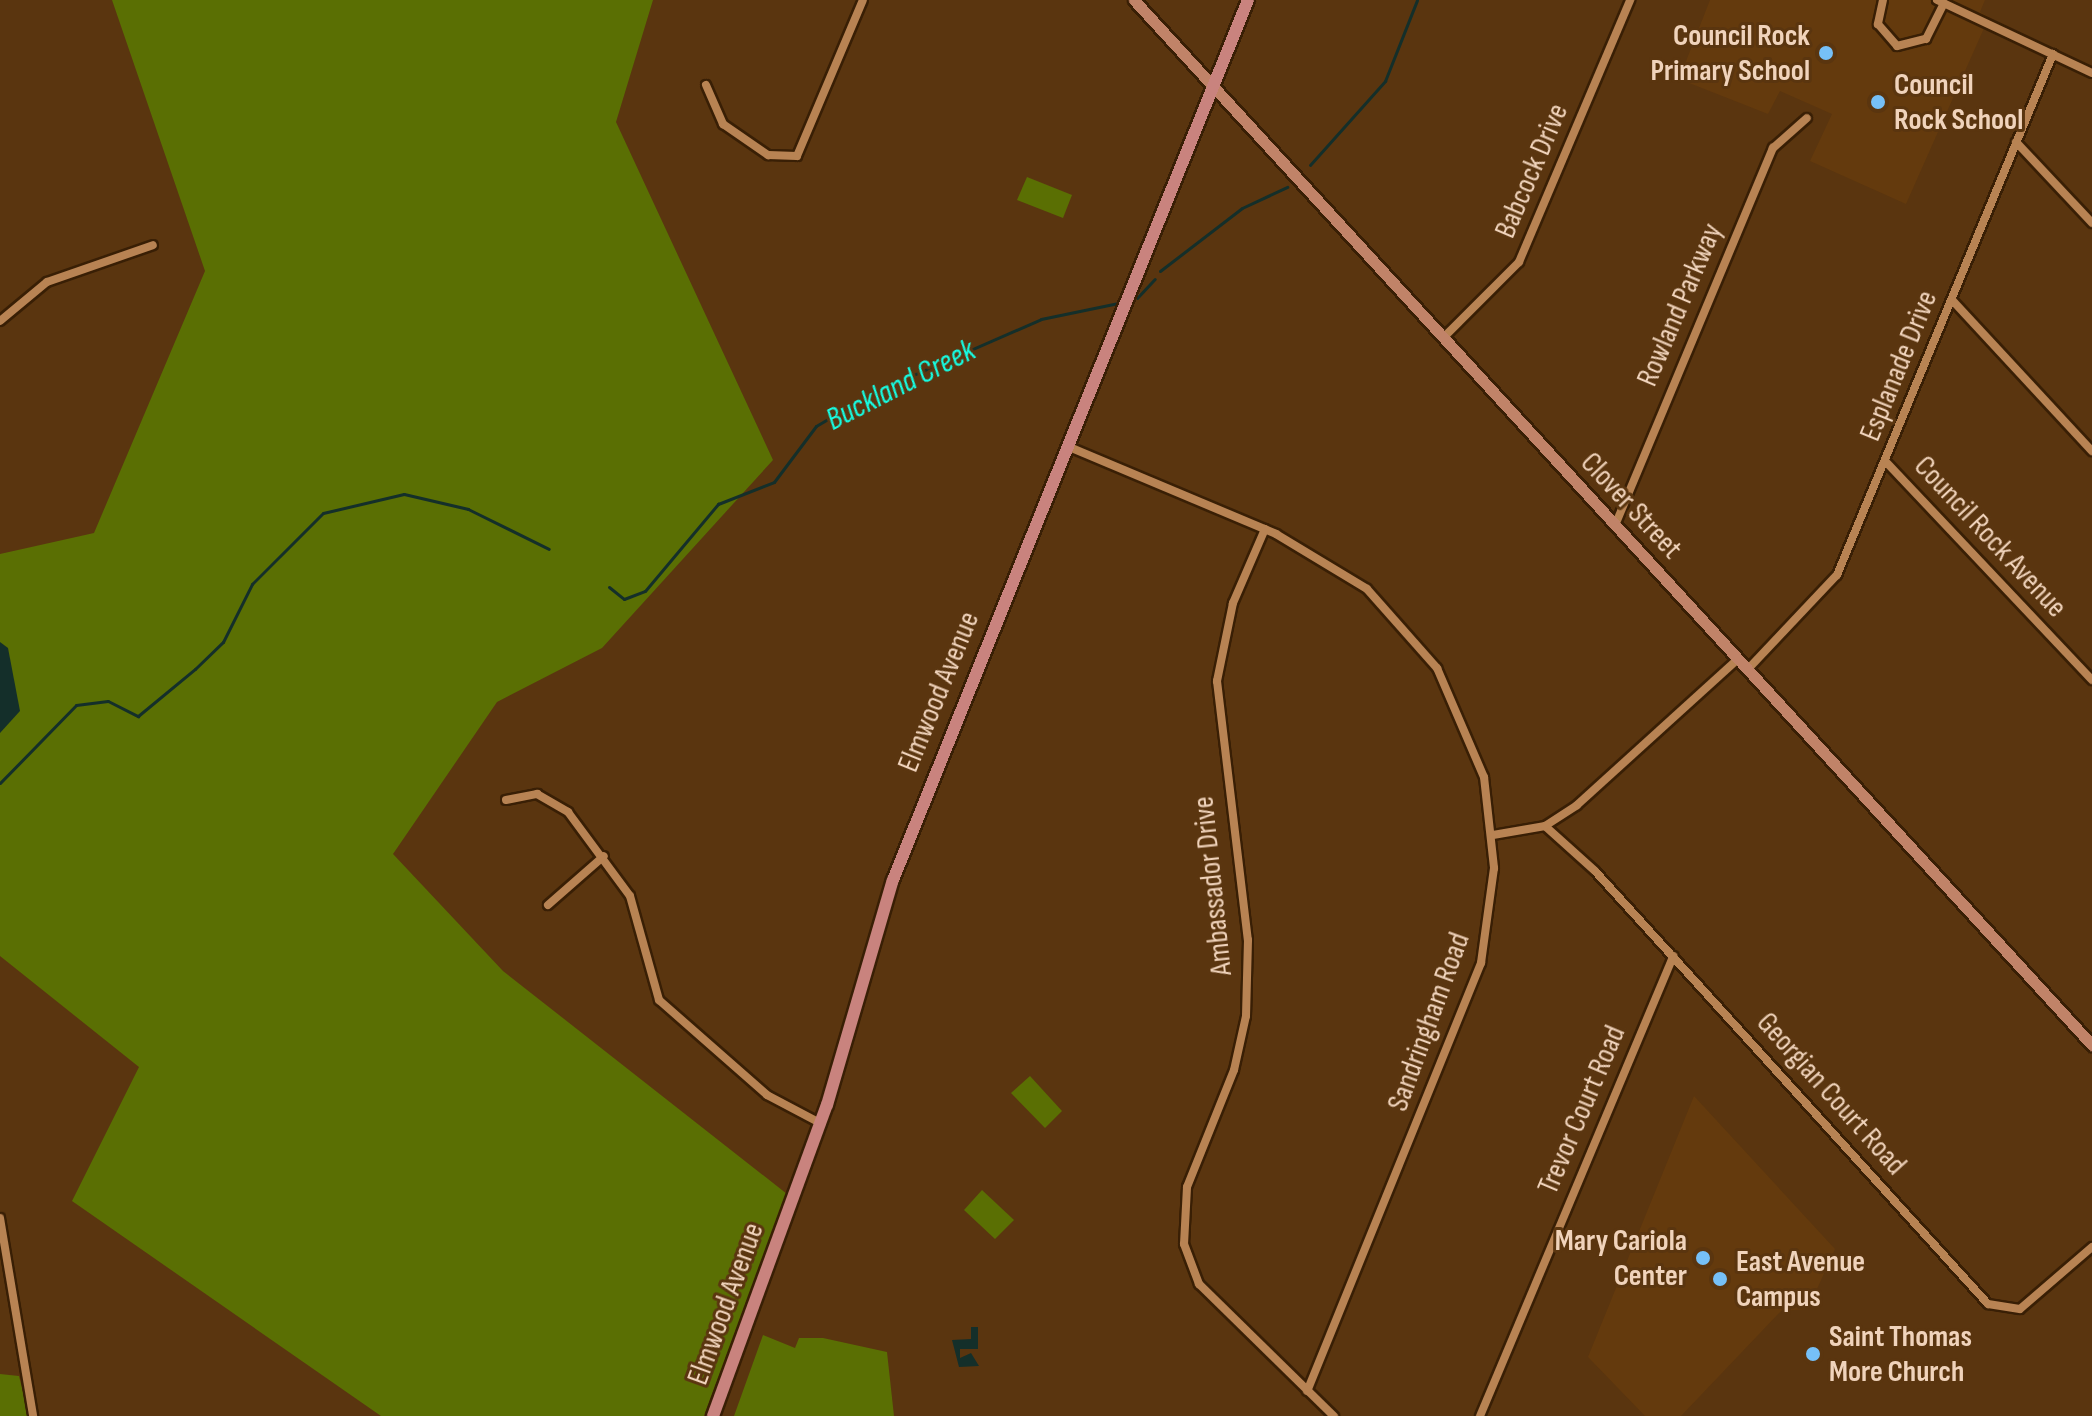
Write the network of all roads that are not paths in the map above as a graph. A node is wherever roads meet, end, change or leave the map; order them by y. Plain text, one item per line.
1 (863, 0) edge
2 (1134, 0) edge
3 (1248, 0) edge
4 (1630, 0) edge
5 (1883, 0) edge
6 (1940, 2) edge
7 (2053, 54) junction
8 (2092, 73) edge
9 (706, 85) dead end
10 (1213, 86) junction
11 (1807, 118) dead end
12 (2016, 142) junction
13 (2092, 223) edge
14 (153, 245) dead end
15 (1952, 300) junction
16 (0, 321) edge
17 (1444, 337) junction
18 (1067, 446) junction
19 (2092, 451) edge
20 (1886, 462) junction
21 (1616, 523) junction
22 (1265, 529) junction
23 (1738, 659) junction
24 (1748, 669) junction
25 (2092, 680) edge
26 (506, 800) dead end
27 (1545, 826) junction
28 (1493, 835) junction
29 (604, 856) junction
30 (548, 905) dead end
31 (1673, 956) junction
32 (2092, 1045) edge
33 (820, 1123) junction
34 (0, 1218) edge
35 (2092, 1247) edge
36 (1307, 1391) junction
37 (33, 1416) edge
38 (713, 1416) edge
39 (1334, 1416) edge
40 (1480, 1416) edge

1 - 9 street
2 - 10 main road, Clover Street
3 - 10 main road, Elmwood Avenue
4 - 17 street, Babcock Drive
5 - 6 street
6 - 7 street
7 - 8 street
7 - 12 street, Esplanade Drive
10 - 17 main road, Clover Street
10 - 18 main road, Elmwood Avenue
11 - 21 street, Rowland Parkway
12 - 13 street
12 - 15 street, Esplanade Drive
14 - 16 street
15 - 19 street
15 - 20 street, Esplanade Drive
17 - 21 main road, Clover Street
18 - 22 street, Sandringham Road
18 - 33 main road, Elmwood Avenue
20 - 24 street, Esplanade Drive
20 - 25 street, Council Rock Avenue
21 - 23 main road, Clover Street
22 - 28 street, Sandringham Road
22 - 36 street, Ambassador Drive
23 - 24 main road, Clover Street
23 - 27 street
24 - 32 main road, Clover Street
26 - 29 street
27 - 28 street
27 - 31 street, Georgian Court Road
28 - 36 street, Sandringham Road
29 - 30 street
29 - 33 street
31 - 35 street, Georgian Court Road
31 - 40 street, Trevor Court Road
33 - 38 main road, Elmwood Avenue
34 - 37 street
36 - 39 street, Ambassador Drive

